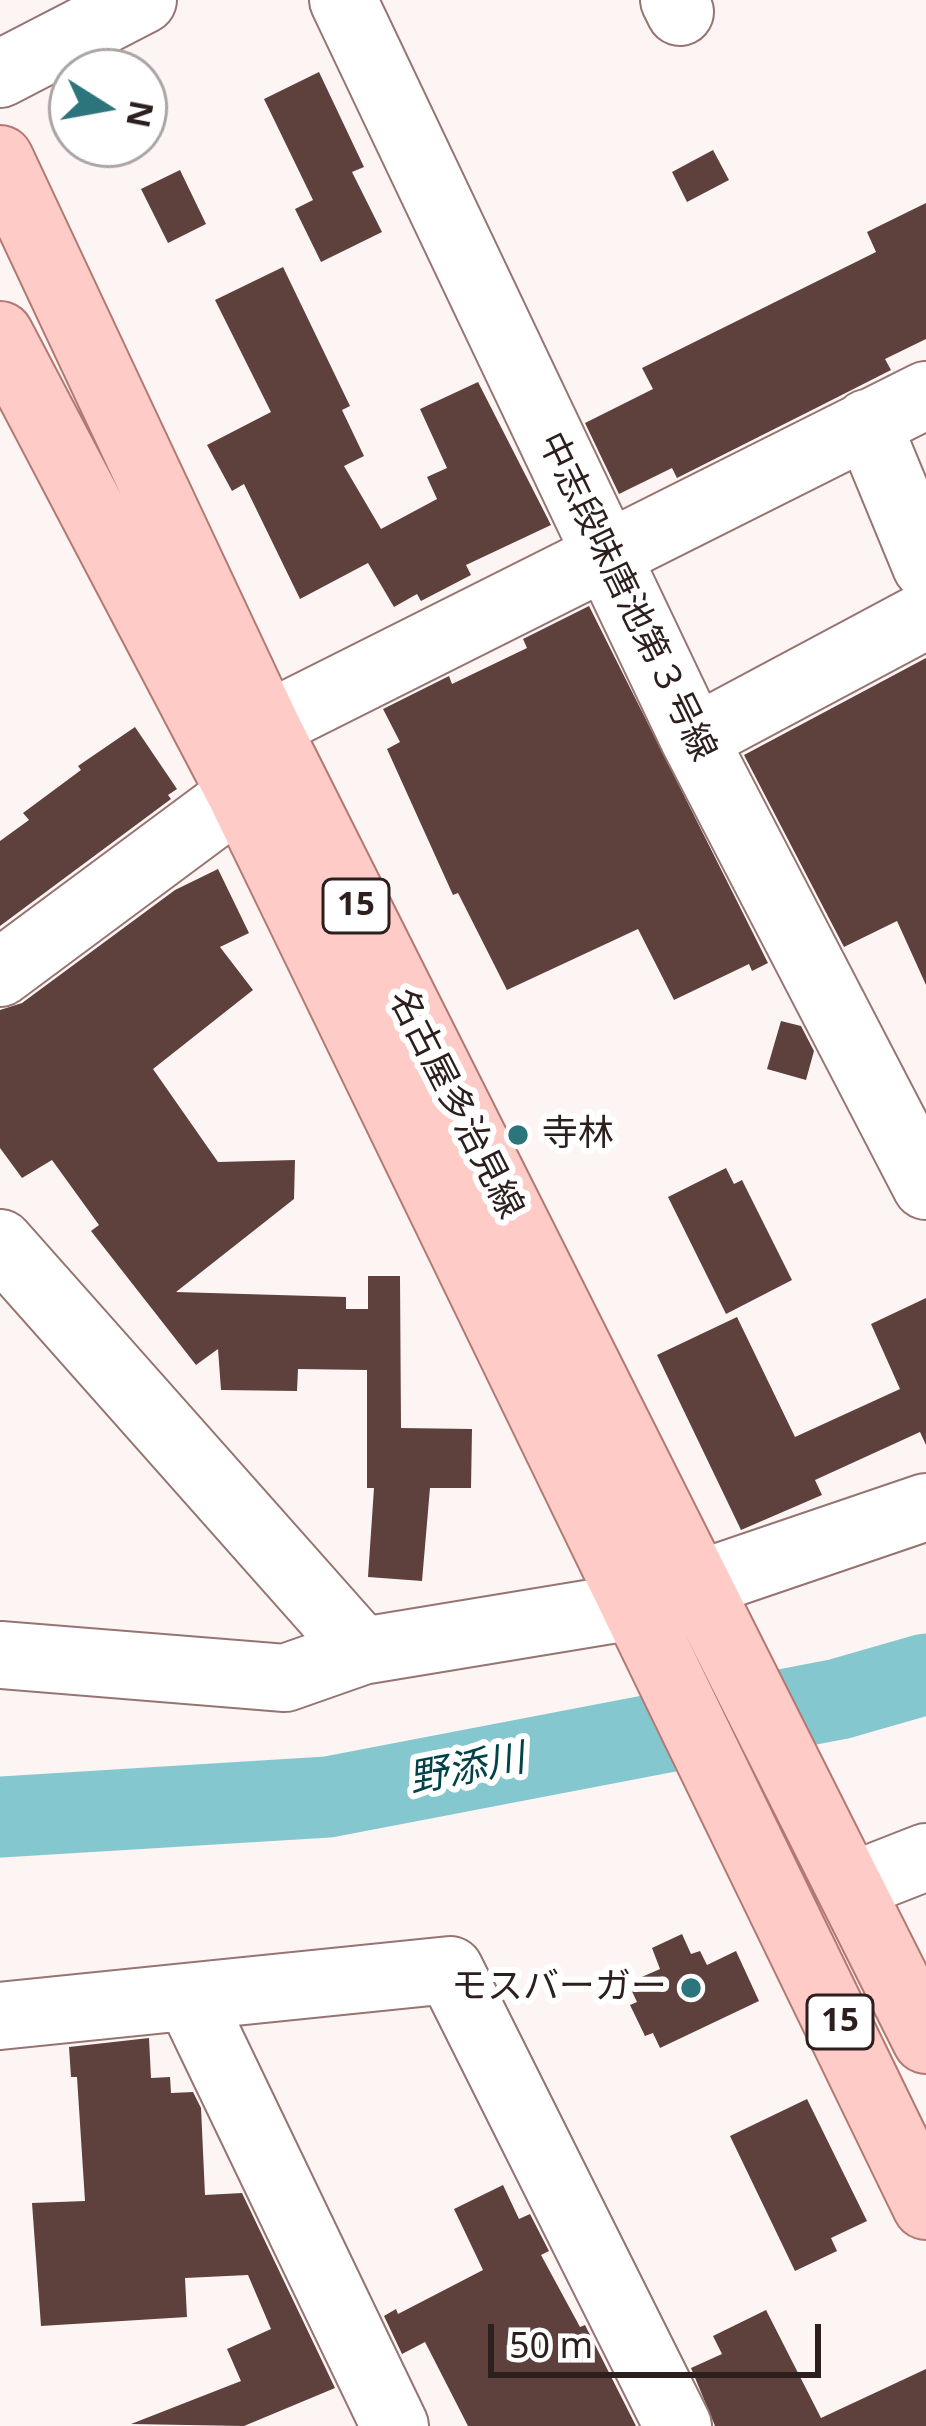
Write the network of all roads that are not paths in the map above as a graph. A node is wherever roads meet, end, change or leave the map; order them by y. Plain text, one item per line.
1 (143, 0) edge
2 (343, 0) edge
3 (0, 74) edge
4 (0, 159) edge
5 (3, 348) edge
6 (926, 395) edge
7 (867, 423) junction
8 (604, 556) junction
9 (926, 566) edge
10 (926, 615) edge
11 (266, 726) junction
12 (694, 739) junction
13 (241, 794) junction
14 (0, 973) edge
15 (926, 1186) edge
16 (0, 1243) edge
17 (926, 1508) edge
18 (666, 1618) junction
19 (362, 1651) junction
20 (0, 1655) edge
21 (926, 1857) edge
22 (852, 1886) junction
23 (190, 1999) junction
24 (0, 2016) edge
25 (926, 2040) edge
26 (926, 2206) edge
27 (395, 2426) edge
28 (678, 2426) edge

1 - 3 street
2 - 8 street, 中志段味唐池第３号線
4 - 11 main road, 名古屋多治見線 / 15
5 - 13 main road, 名古屋多治見線 / 15
6 - 7 street
7 - 8 street
7 - 9 street
8 - 11 street
8 - 12 street, 中志段味唐池第３号線
10 - 12 street
11 - 18 main road, 名古屋多治見線 / 15
12 - 15 street, 中志段味唐池第３号線
13 - 14 street
13 - 18 main road, 名古屋多治見線 / 15
16 - 19 street
17 - 18 street
18 - 19 street
18 - 22 main road, 名古屋多治見線 / 15
18 - 26 main road, 名古屋多治見線 / 15
19 - 20 street
21 - 22 street
22 - 25 main road, 名古屋多治見線 / 15
23 - 24 street
23 - 27 street
23 - 28 street

